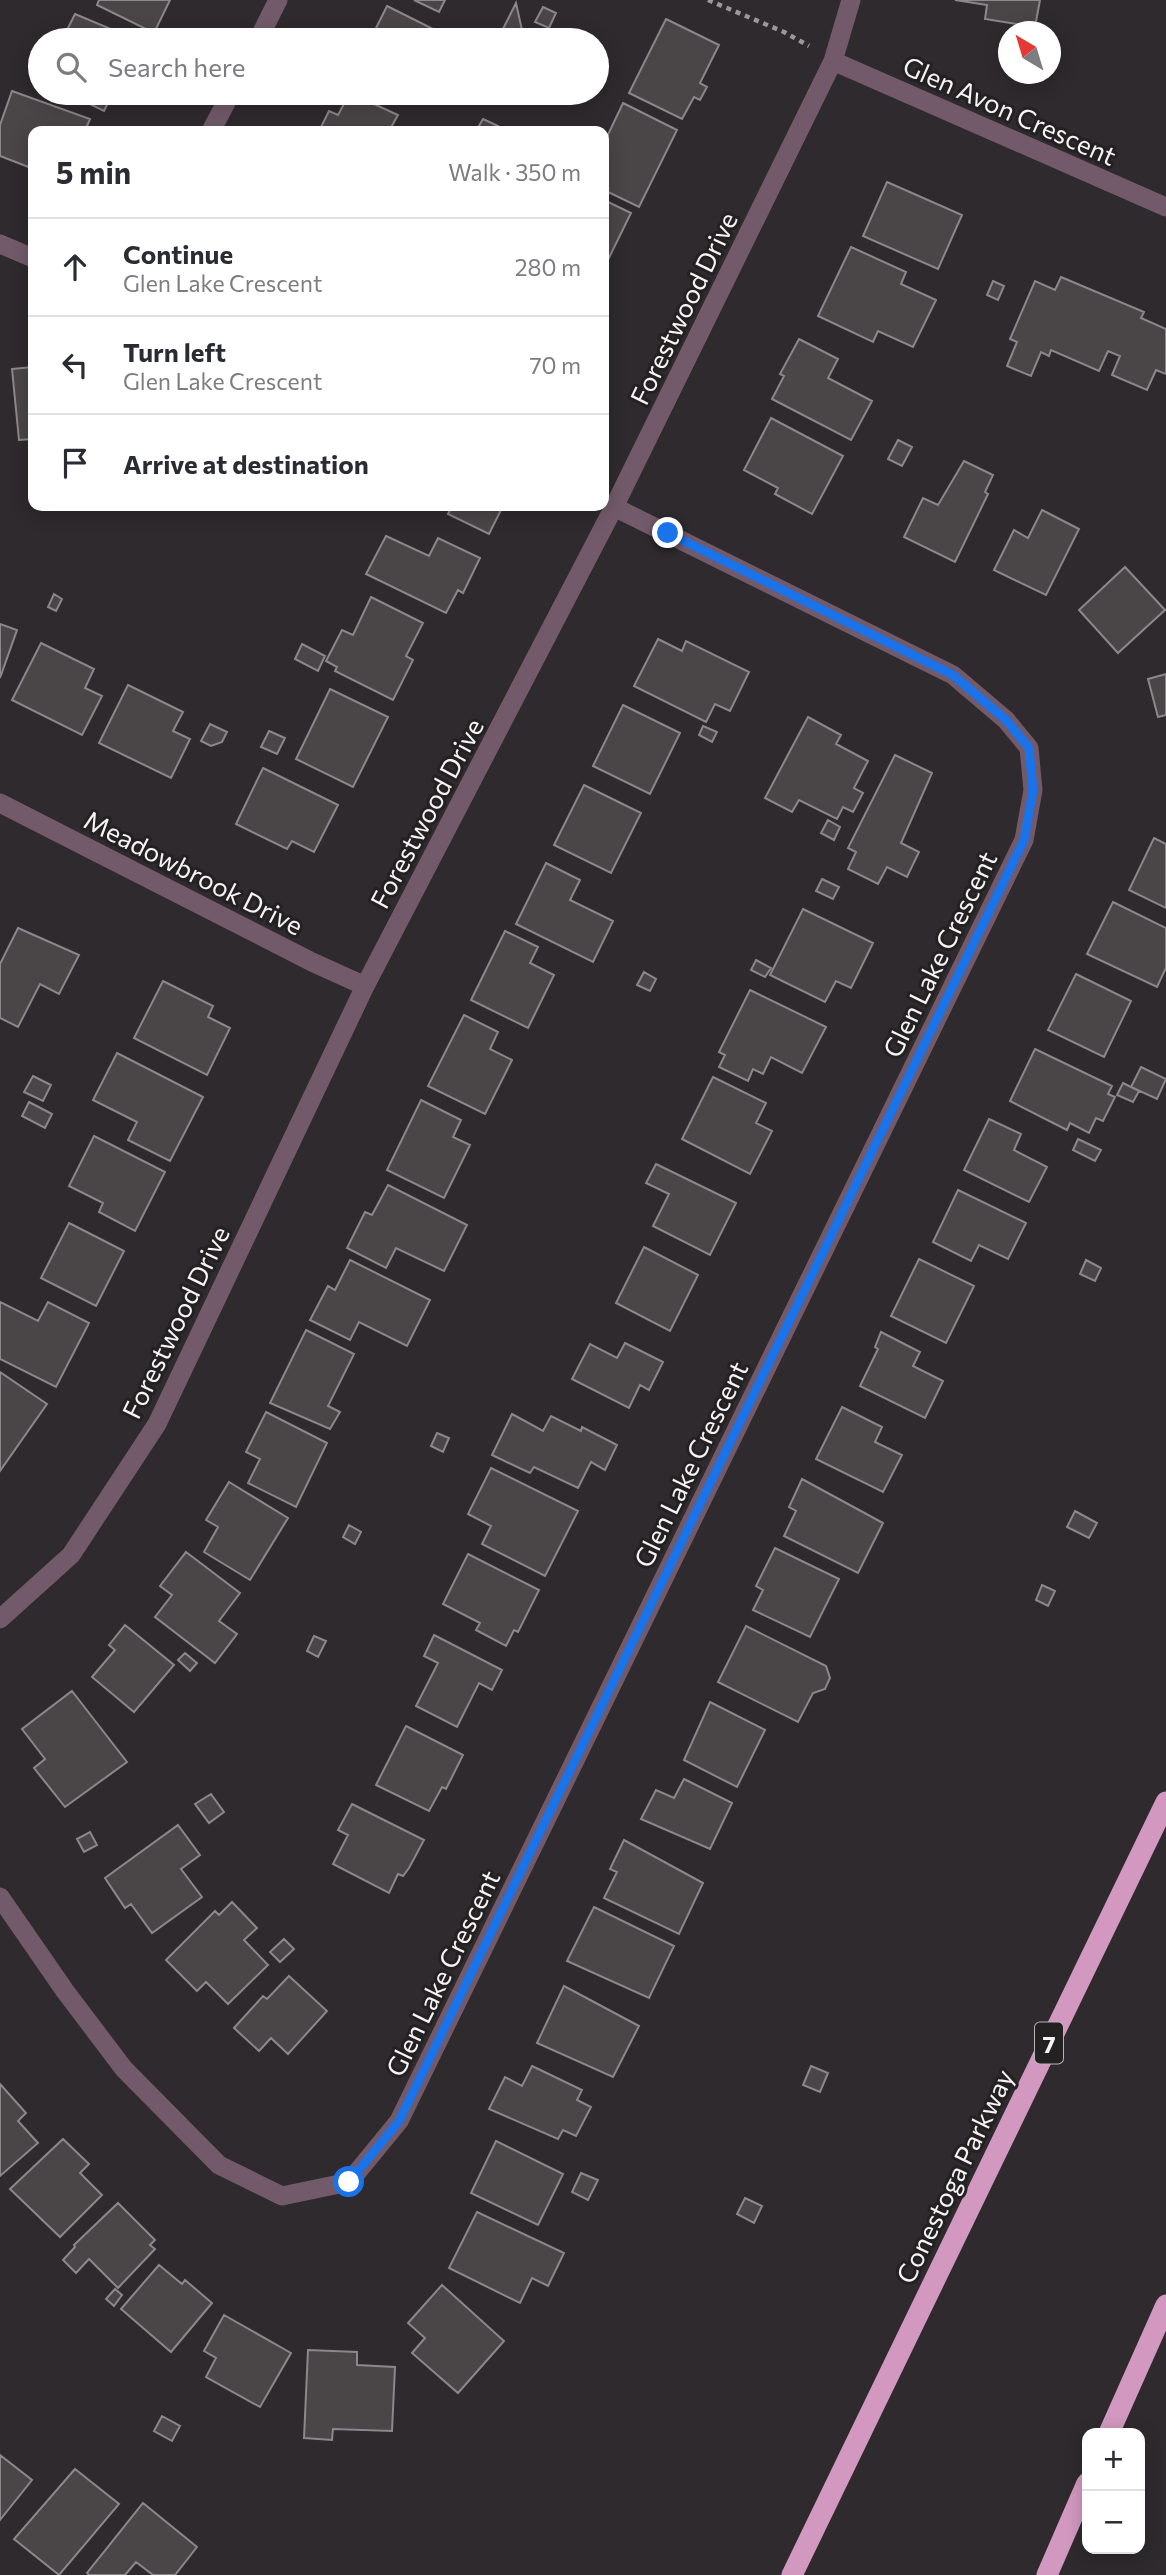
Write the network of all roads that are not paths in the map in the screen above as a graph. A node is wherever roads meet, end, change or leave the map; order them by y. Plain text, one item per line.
1 (278, 0) edge
2 (851, 0) edge
3 (264, 28) edge
4 (833, 61) junction
5 (225, 105) edge
6 (214, 126) edge
7 (1166, 207) edge
8 (0, 244) edge
9 (28, 256) edge
10 (614, 507) junction
11 (0, 803) edge
12 (365, 986) junction
13 (0, 1619) edge
14 (1166, 1802) edge
15 (0, 1897) edge
16 (1166, 2305) edge
17 (1112, 2428) edge
18 (1084, 2491) edge
19 (792, 2575) edge
20 (1047, 2575) edge

1 - 3 street
2 - 4 street, Forestwood Drive
4 - 7 street, Glen Avon Crescent
4 - 10 street, Forestwood Drive
5 - 6 street
8 - 9 street
10 - 12 street, Forestwood Drive
10 - 15 street, Glen Lake Crescent
11 - 12 street, Meadowbrook Drive
12 - 13 street, Forestwood Drive
14 - 19 highway, Conestoga Parkway / 7
16 - 17 highway
18 - 20 highway

